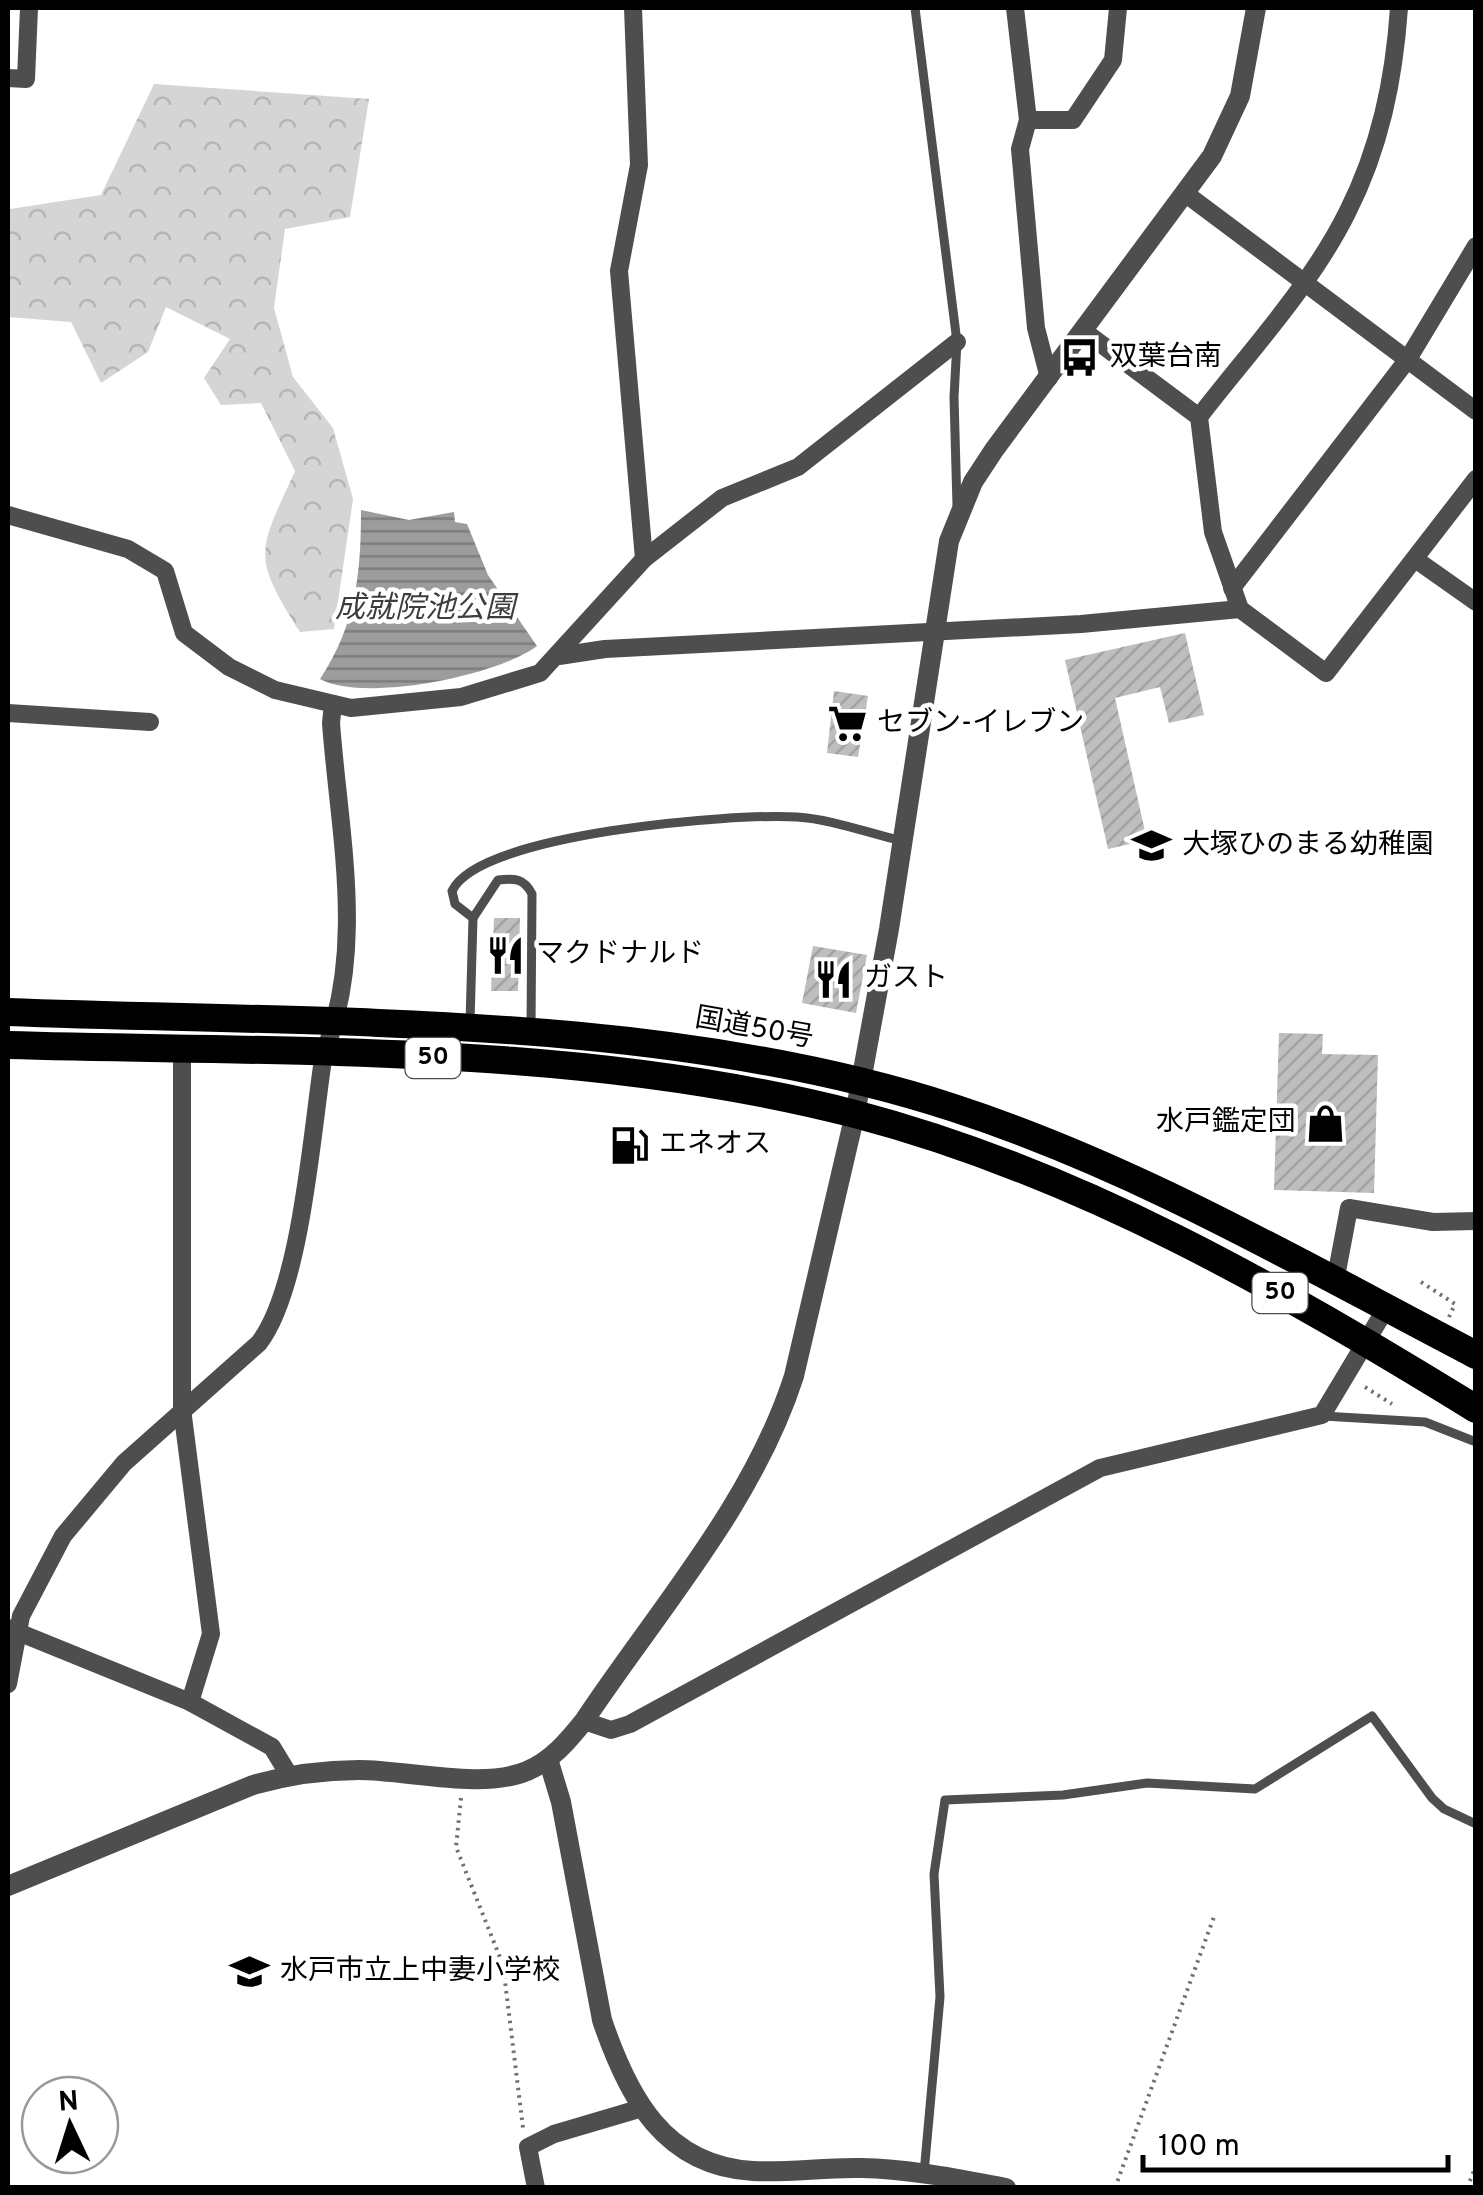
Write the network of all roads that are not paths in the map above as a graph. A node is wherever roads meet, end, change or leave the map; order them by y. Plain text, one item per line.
1 (29, 8) edge
2 (633, 8) edge
3 (914, 8) edge
4 (1015, 8) edge
5 (1118, 8) edge
6 (1256, 8) edge
7 (1399, 8) edge
8 (8, 78) edge
9 (1028, 120) junction
10 (1186, 194) junction
11 (1476, 246) edge
12 (1303, 280) junction
13 (1084, 332) junction
14 (957, 342) junction
15 (1408, 358) junction
16 (1050, 378) junction
17 (1476, 411) edge
18 (1199, 417) junction
19 (1476, 479) edge
20 (958, 513) junction
21 (8, 515) edge
22 (644, 559) junction
23 (1415, 559) junction
24 (1232, 588) junction
25 (1476, 602) edge
26 (1240, 609) junction
27 (935, 630) junction
28 (559, 656) junction
29 (333, 704) junction
30 (8, 713) edge
31 (150, 722) dead end
32 (905, 841) junction
33 (473, 918) junction
34 (8, 1012) edge
35 (335, 1024) junction
36 (470, 1030) junction
37 (530, 1033) junction
38 (8, 1044) edge
39 (182, 1050) junction
40 (324, 1053) junction
41 (861, 1081) junction
42 (854, 1114) junction
43 (1476, 1221) edge
44 (1335, 1282) junction
45 (1385, 1310) junction
46 (1434, 1334) junction
47 (1365, 1341) junction
48 (1476, 1346) edge
49 (1476, 1355) edge
50 (1416, 1372) junction
51 (1476, 1400) edge
52 (1476, 1409) edge
53 (182, 1410) junction
54 (1322, 1416) junction
55 (1476, 1442) edge
56 (13, 1630) edge
57 (8, 1684) edge
58 (190, 1702) junction
59 (584, 1721) junction
60 (548, 1758) junction
61 (289, 1775) junction
62 (1476, 1824) edge
63 (8, 1886) edge
64 (642, 2108) junction
65 (924, 2173) junction
66 (536, 2188) edge
67 (1006, 2188) edge

1 - 8 street
2 - 22 street
3 - 14 lane
4 - 9 street
5 - 9 street
6 - 10 street
7 - 12 street
9 - 16 street
10 - 12 street
10 - 13 street
11 - 15 street
12 - 15 street
12 - 18 street
13 - 16 street
13 - 18 street
14 - 20 lane
14 - 22 street
15 - 17 street
15 - 24 street
16 - 20 street
18 - 24 street
19 - 23 street
20 - 27 street
21 - 29 street
22 - 28 street
23 - 25 street
23 - 26 street
24 - 26 street
26 - 27 street
27 - 28 street
27 - 32 street
28 - 29 street
29 - 35 street
30 - 31 street
32 - 33 lane
32 - 41 street
33 - 36 lane
33 - 37 lane
34 - 35 highway, 国道50号 / 50
35 - 36 highway, 国道50号 / 50
35 - 40 street
36 - 37 highway, 国道50号 / 50
37 - 41 highway, 国道50号 / 50
38 - 39 highway, 50
39 - 40 highway, 50
39 - 53 street
40 - 42 highway, 50
40 - 53 street
41 - 42 street
41 - 44 highway, 国道50号 / 50
42 - 47 highway, 50
42 - 59 street
43 - 44 street
44 - 45 highway, 国道50号 / 50
45 - 46 highway, 国道50号 / 50
45 - 47 street
46 - 48 highway
46 - 49 highway, 50
47 - 50 highway, 50
47 - 54 street
50 - 51 highway, 50
50 - 52 highway
53 - 56 street
53 - 58 street
54 - 55 lane
54 - 59 street
56 - 57 street
56 - 58 street
58 - 61 street
59 - 60 street
60 - 61 street
60 - 64 street
61 - 63 street
62 - 65 lane
64 - 65 street
64 - 66 street
65 - 67 street

